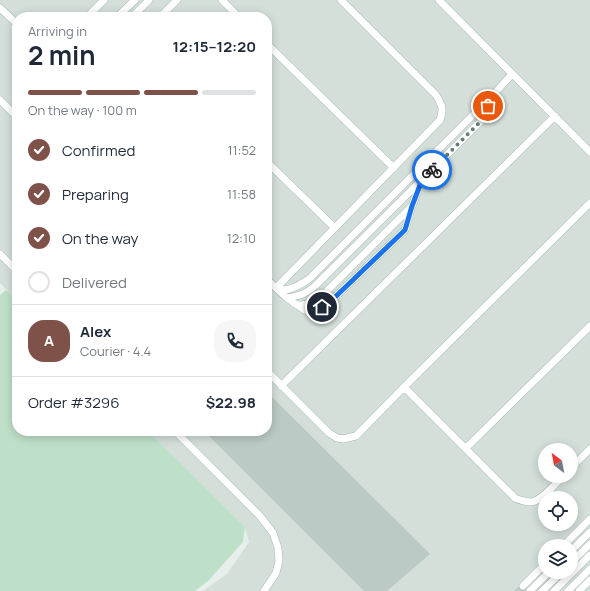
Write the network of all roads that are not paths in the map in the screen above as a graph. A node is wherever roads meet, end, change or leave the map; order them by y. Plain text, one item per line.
1 (104, 0) edge
2 (135, 0) edge
3 (149, 0) edge
4 (177, 0) edge
5 (222, 0) edge
6 (341, 0) edge
7 (440, 0) edge
8 (0, 8) edge
9 (92, 12) edge
10 (122, 12) edge
11 (137, 12) edge
12 (165, 12) edge
13 (234, 12) edge
14 (12, 19) edge
15 (272, 49) edge
16 (512, 74) junction
17 (493, 95) junction
18 (0, 100) edge
19 (12, 112) edge
20 (555, 116) junction
21 (590, 152) edge
22 (272, 167) edge
23 (394, 168) junction
24 (422, 180) junction
25 (590, 203) edge
26 (412, 206) junction
27 (334, 228) junction
28 (0, 254) edge
29 (12, 266) edge
30 (272, 284) edge
31 (276, 288) junction
32 (287, 298) junction
33 (297, 304) junction
34 (590, 326) edge
35 (272, 376) edge
36 (281, 386) junction
37 (404, 387) junction
38 (180, 436) edge
39 (466, 448) junction
40 (590, 449) edge
41 (578, 461) edge
42 (556, 483) edge
43 (590, 519) edge
44 (590, 532) edge
45 (570, 539) edge
46 (578, 544) edge
47 (590, 544) edge
48 (590, 555) edge
49 (578, 556) edge
50 (590, 569) edge
51 (538, 571) edge
52 (542, 579) edge
53 (555, 579) edge
54 (590, 580) edge
55 (523, 586) dead end
56 (264, 591) edge
57 (530, 591) edge
58 (542, 591) edge
59 (554, 591) edge
60 (568, 591) edge
61 (579, 591) edge

1 - 9 lane
2 - 10 lane
3 - 11 lane
4 - 12 lane
5 - 13 lane
6 - 23 lane
7 - 16 lane
8 - 14 lane
15 - 23 lane
16 - 17 lane
16 - 20 lane
17 - 24 lane
17 - 31 lane
18 - 19 lane
20 - 21 lane
20 - 36 lane
22 - 27 lane
23 - 27 lane
24 - 26 lane
24 - 32 lane
25 - 37 lane
26 - 33 lane
26 - 33 lane
27 - 31 lane
28 - 29 lane
30 - 31 lane
31 - 32 lane
32 - 33 lane
34 - 39 lane
35 - 36 lane
36 - 37 lane
37 - 39 lane
38 - 56 lane
39 - 42 lane
40 - 41 lane
43 - 45 lane
44 - 46 lane
47 - 49 lane
48 - 59 lane
50 - 60 lane
51 - 55 lane
52 - 57 lane
53 - 58 lane
54 - 61 lane

